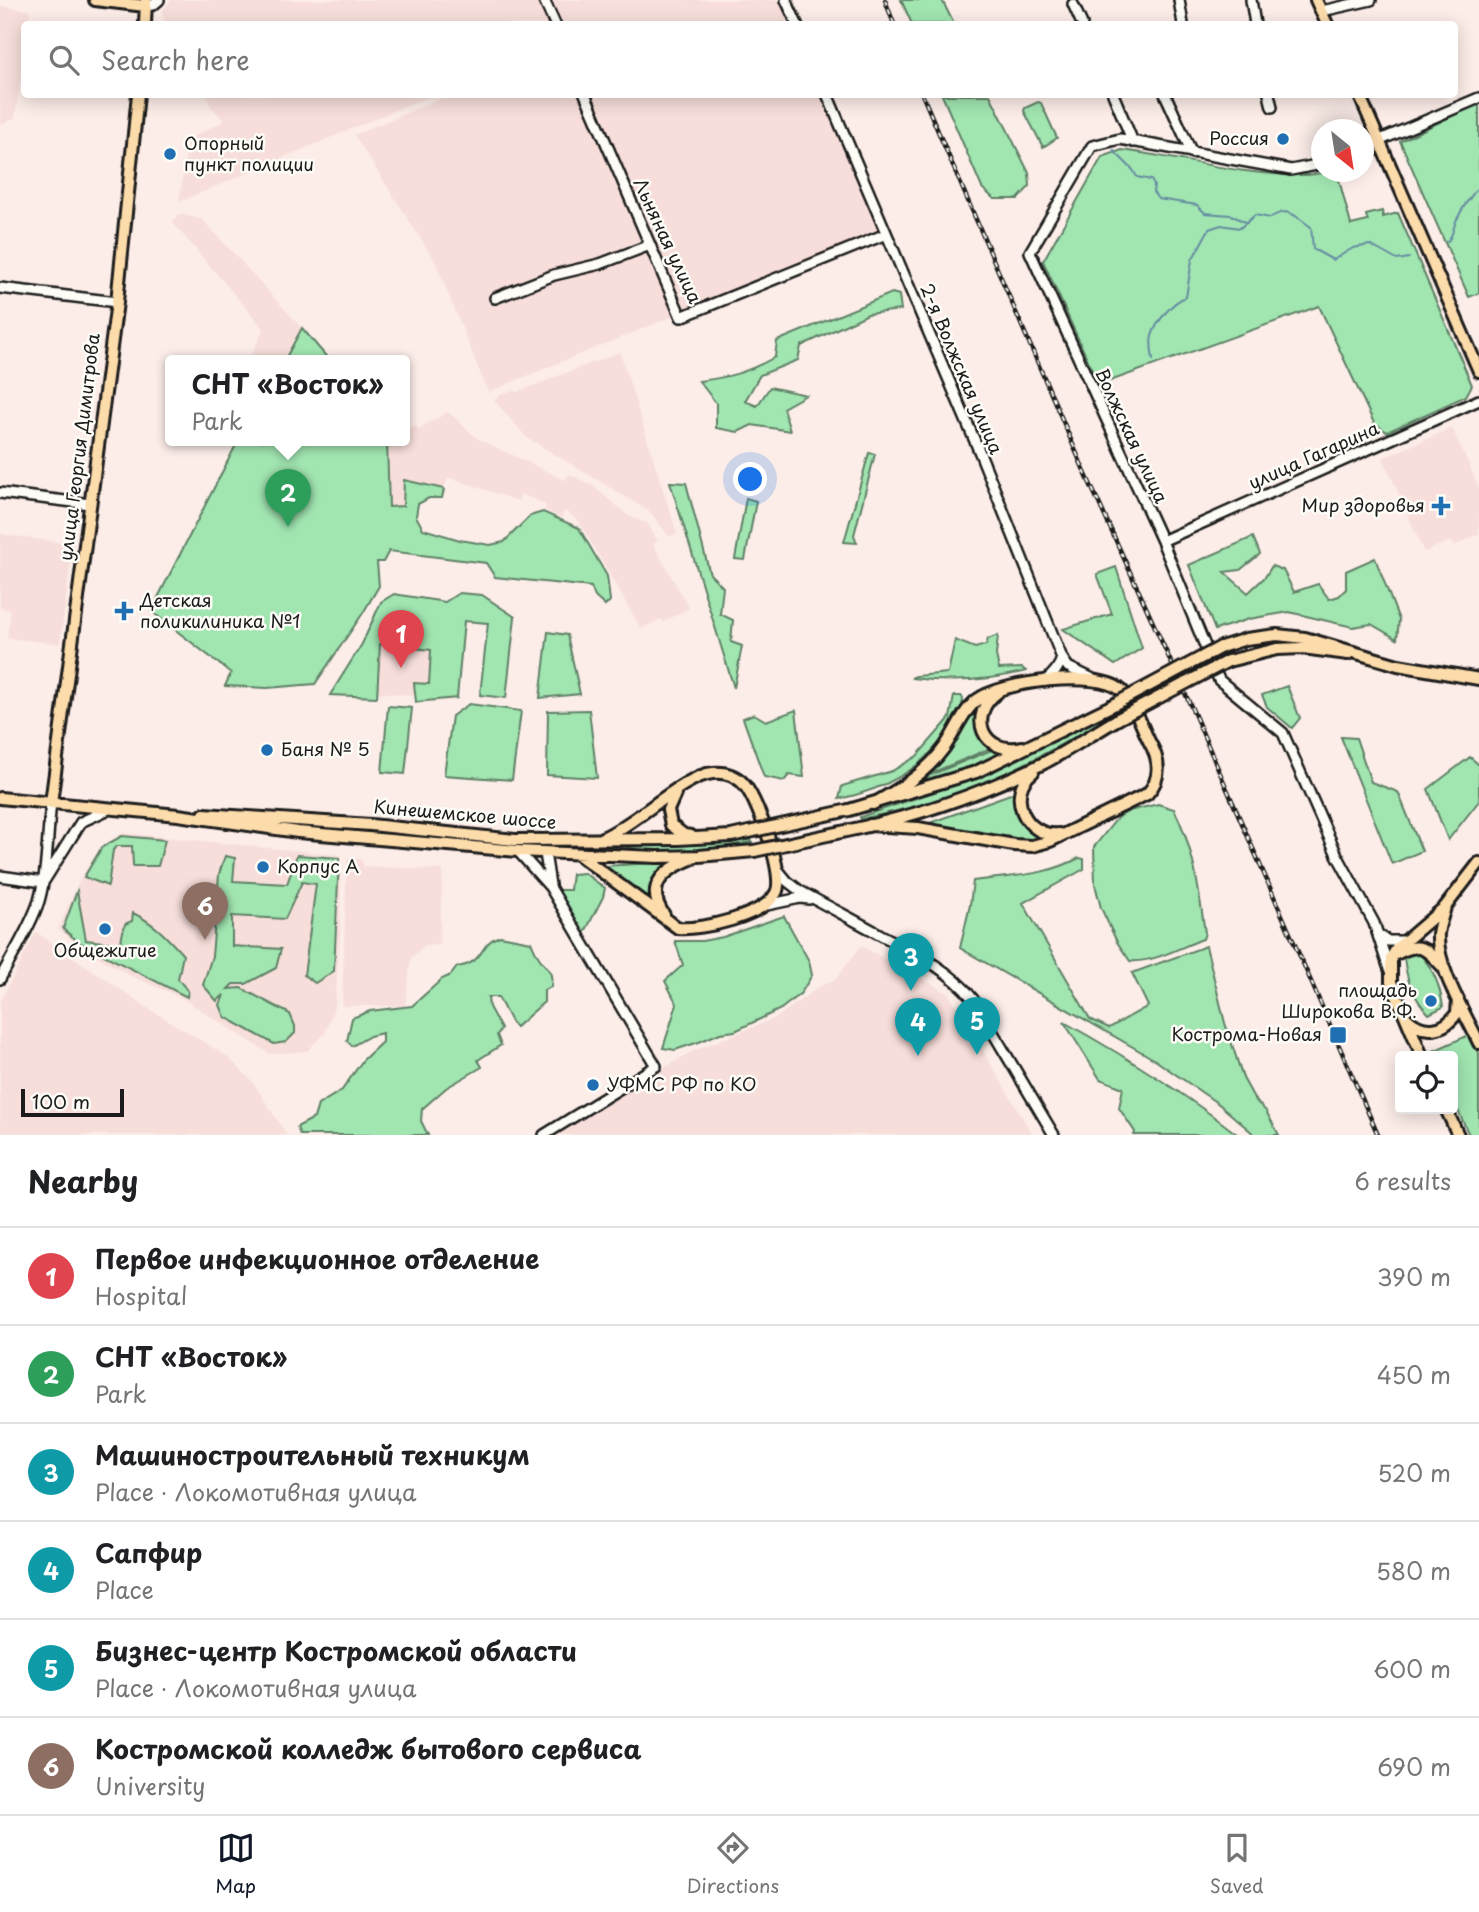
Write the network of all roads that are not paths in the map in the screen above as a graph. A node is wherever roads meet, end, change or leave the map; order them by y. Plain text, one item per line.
1 (95, 0) edge
2 (159, 0) edge
3 (544, 0) edge
4 (786, 0) edge
5 (1179, 0) edge
6 (1251, 0) edge
7 (1316, 0) edge
8 (1371, 0) edge
9 (145, 3) edge
10 (1073, 4) dead end
11 (1322, 11) junction
12 (145, 21) edge
13 (554, 21) edge
14 (796, 21) edge
15 (1081, 21) edge
16 (1182, 21) edge
17 (1254, 21) edge
18 (1326, 21) edge
19 (138, 98) edge
20 (587, 98) edge
21 (829, 98) edge
22 (1114, 98) edge
23 (1167, 98) edge
24 (1270, 98) edge
25 (1361, 98) edge
26 (1479, 98) edge
27 (1272, 107) dead end
28 (1379, 140) junction
29 (1133, 142) junction
30 (1374, 142) edge
31 (1192, 153) junction
32 (1311, 166) edge
33 (886, 234) junction
34 (650, 245) junction
35 (0, 288) edge
36 (495, 298) dead end
37 (117, 302) junction
38 (1479, 371) edge
39 (1479, 400) edge
40 (0, 494) edge
41 (90, 504) junction
42 (1162, 541) junction
43 (1361, 654) junction
44 (1062, 658) junction
45 (1093, 679) junction
46 (1479, 679) edge
47 (1044, 681) junction
48 (1003, 688) junction
49 (1034, 744) junction
50 (1046, 762) junction
51 (678, 790) junction
52 (0, 798) edge
53 (51, 803) junction
54 (873, 804) junction
55 (107, 810) junction
56 (177, 815) junction
57 (870, 825) junction
58 (1065, 833) junction
59 (708, 838) junction
60 (595, 840) junction
61 (518, 851) junction
62 (545, 853) junction
63 (579, 855) junction
64 (699, 856) junction
65 (1479, 863) edge
66 (778, 870) junction
67 (0, 876) edge
68 (43, 882) junction
69 (550, 887) junction
70 (818, 901) junction
71 (767, 905) junction
72 (1445, 907) junction
73 (668, 920) junction
74 (1379, 935) junction
75 (1408, 940) junction
76 (1420, 947) junction
77 (1391, 958) junction
78 (1445, 969) junction
79 (1389, 970) junction
80 (0, 979) edge
81 (1458, 997) junction
82 (1404, 1016) junction
83 (1479, 1043) edge
84 (1420, 1051) edge
85 (1448, 1114) edge
86 (544, 1135) edge
87 (1054, 1135) edge
88 (1458, 1135) edge

1 - 9 main road
2 - 9 street
3 - 13 street
4 - 14 street
5 - 16 street
6 - 17 street
7 - 11 main road
8 - 11 street
9 - 12 main road
10 - 15 street
11 - 18 main road
19 - 37 main road, улица Георгия Димитрова
20 - 34 street, Льняная улица
21 - 33 street, 2-я Волжская улица
22 - 29 street
23 - 31 street
24 - 27 street
25 - 28 main road
26 - 28 street
28 - 30 street
28 - 38 main road
29 - 31 street, Волжская улица
29 - 42 street, Волжская улица
31 - 32 street, Волжская улица
33 - 34 street, Льняная улица
33 - 44 street, 2-я Волжская улица
34 - 36 street
35 - 37 street
37 - 41 main road, улица Георгия Димитрова
39 - 42 street, улица Гагарина
40 - 41 street
41 - 53 main road, улица Георгия Димитрова
42 - 74 street, Волжская улица
43 - 46 main road
43 - 49 main road, bridge
43 - 50 main road, bridge
44 - 45 street
44 - 47 street
45 - 47 main road
45 - 58 main road
47 - 48 main road
48 - 49 main road
48 - 54 main road
49 - 54 main road
50 - 57 main road
50 - 58 main road
51 - 59 main road
51 - 60 main road
51 - 66 main road
52 - 53 main road, Кинешемское шоссе
53 - 55 main road, Кинешемское шоссе
53 - 68 street
54 - 59 main road, Кинешемское шоссе, bridge
55 - 56 main road, Кинешемское шоссе
55 - 68 street
56 - 60 main road, Кинешемское шоссе
56 - 61 main road, Кинешемское шоссе
57 - 58 main road
57 - 64 main road, bridge
59 - 60 main road, Кинешемское шоссе
61 - 62 main road, Кинешемское шоссе
61 - 69 street
62 - 63 main road, Кинешемское шоссе
62 - 69 street
63 - 64 main road, Кинешемское шоссе
63 - 73 main road
64 - 73 main road
65 - 72 main road
66 - 70 street
66 - 71 main road
67 - 68 street
68 - 80 street
69 - 86 street
70 - 71 street
70 - 87 street
71 - 73 main road
72 - 75 main road
72 - 78 main road
74 - 75 street
74 - 79 street, Волжская улица
75 - 76 street
75 - 77 main road
76 - 77 main road
76 - 78 main road
77 - 79 main road
78 - 81 main road
79 - 82 main road
81 - 82 main road
81 - 83 main road
82 - 84 main road
85 - 88 main road

